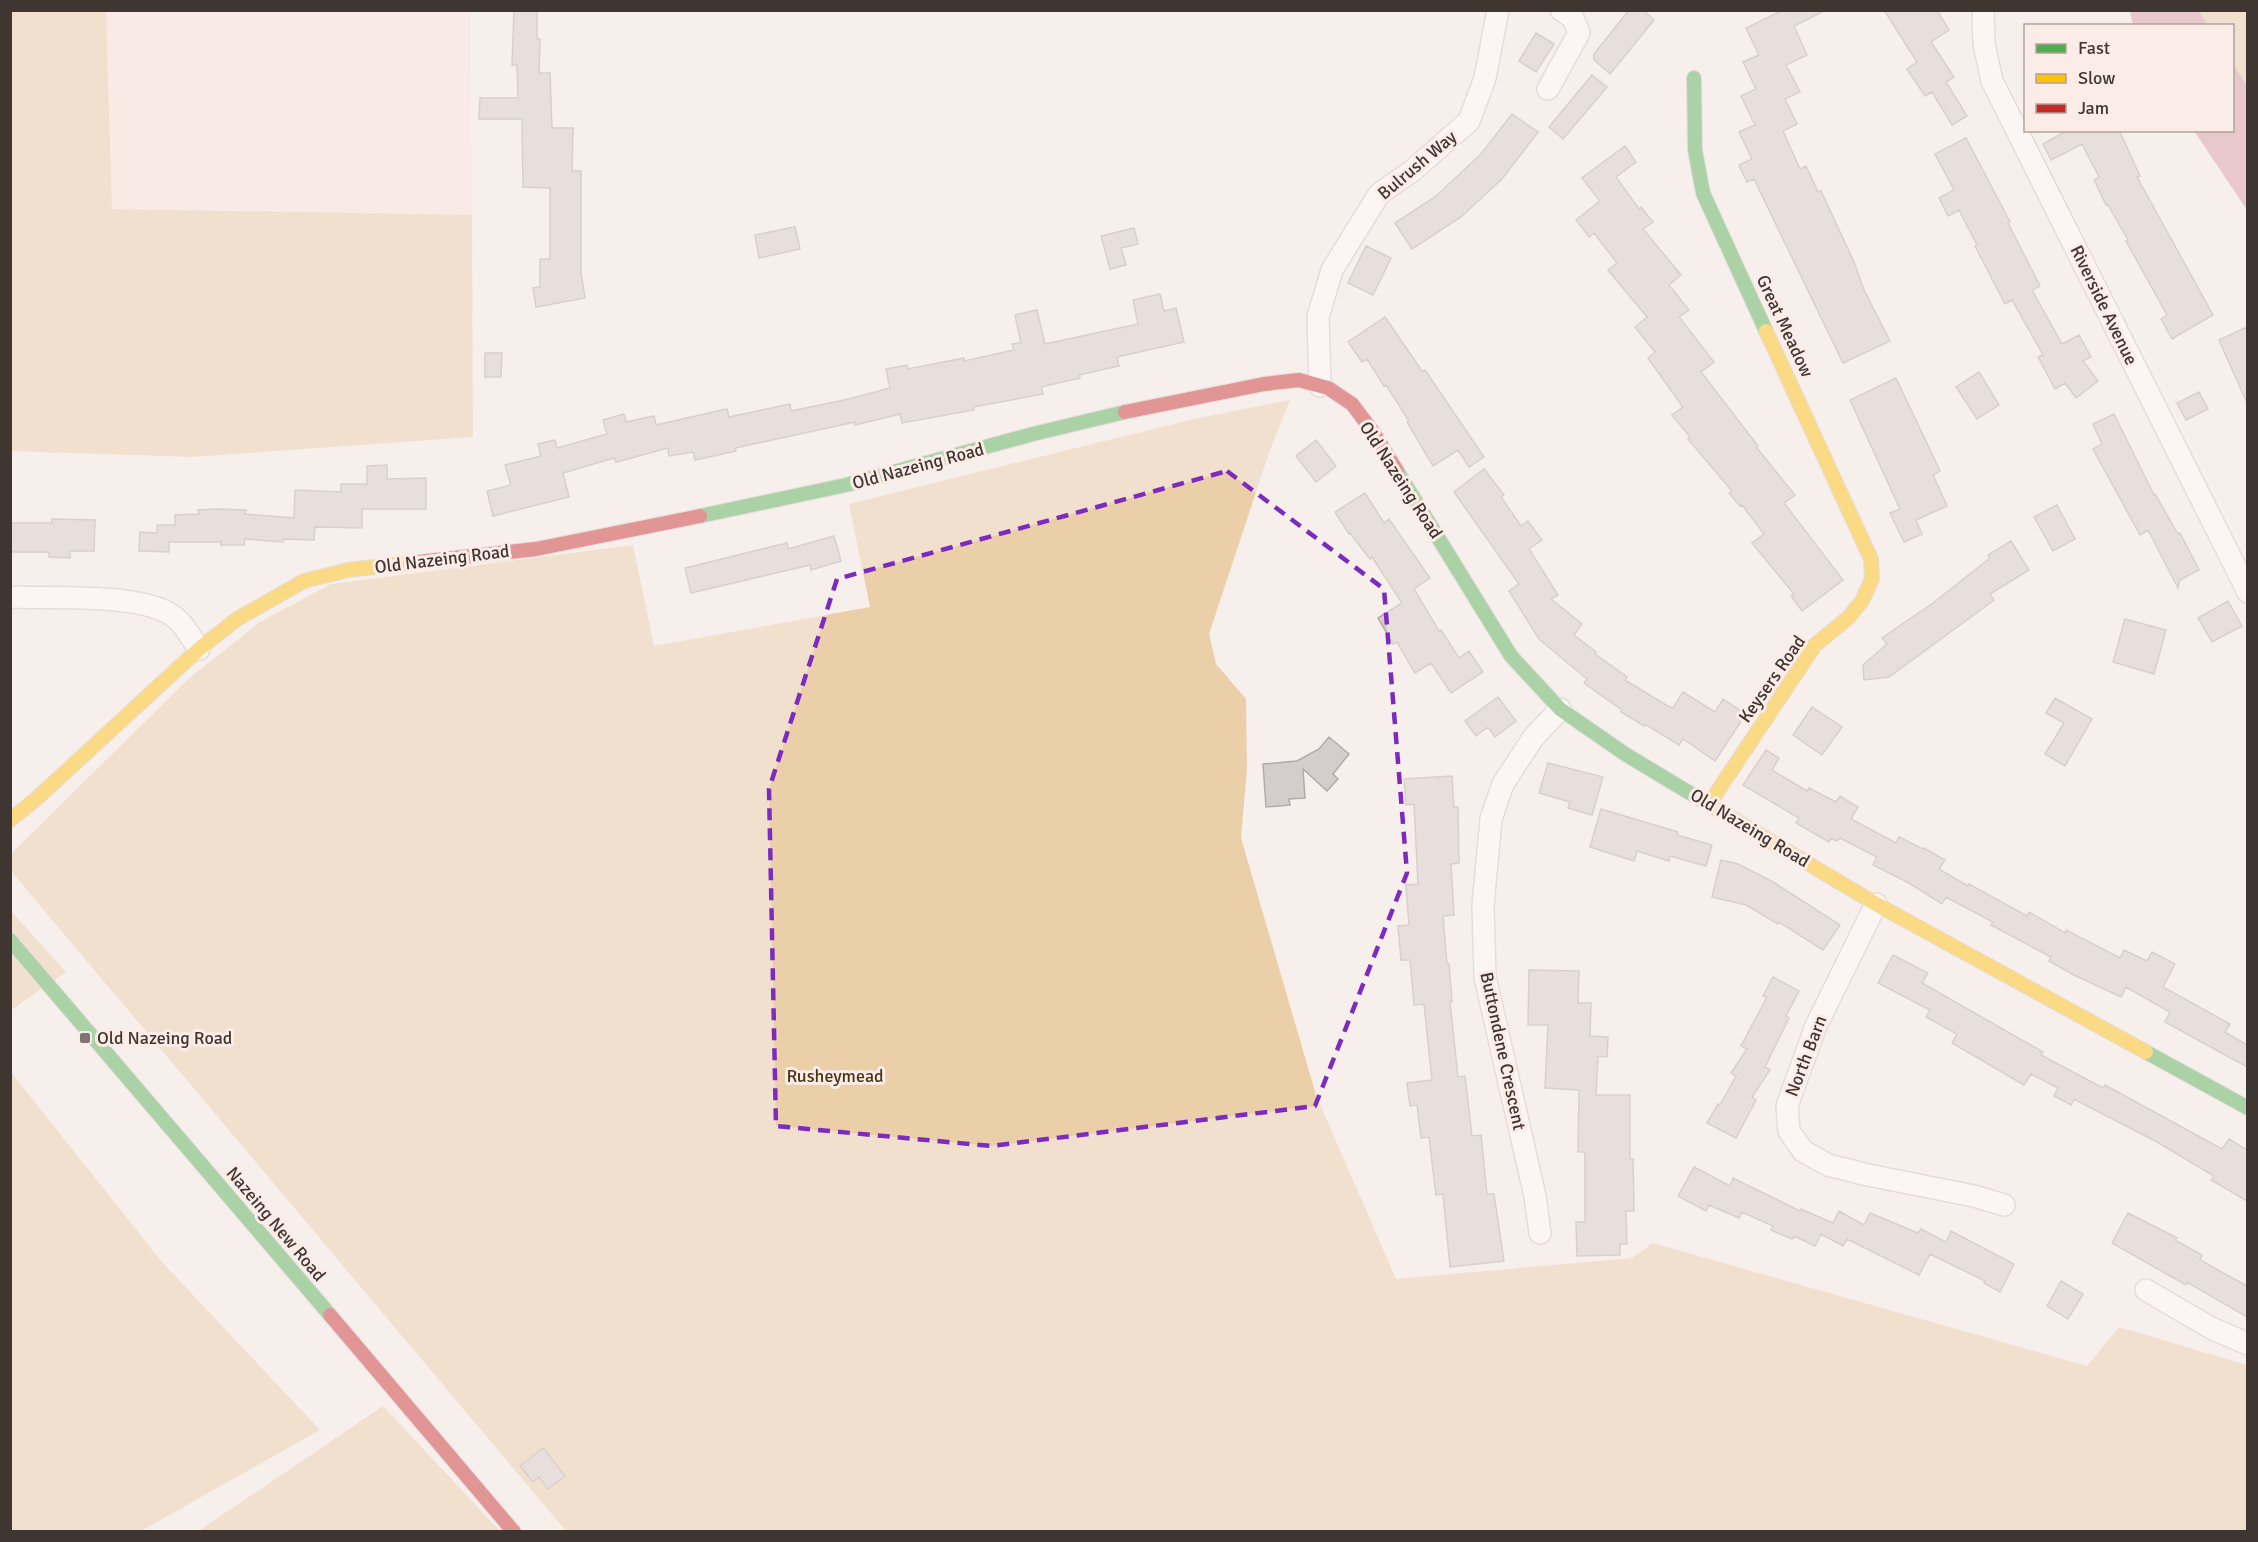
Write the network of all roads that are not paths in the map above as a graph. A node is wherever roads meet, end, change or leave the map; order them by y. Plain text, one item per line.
1 (1498, 10) edge
2 (1561, 10) edge
3 (1983, 10) edge
4 (1694, 78) dead end
5 (1548, 89) dead end
6 (1320, 386) junction
7 (1871, 582) joint
8 (2247, 592) edge
9 (10, 597) edge
10 (199, 649) junction
11 (1560, 709) junction
12 (1709, 804) junction
13 (10, 820) edge
14 (1876, 904) junction
15 (10, 940) edge
16 (2247, 1108) edge
17 (2004, 1205) dead end
18 (1540, 1233) dead end
19 (2146, 1290) dead end
20 (2247, 1344) edge
21 (514, 1532) edge

1 - 6 street, Bulrush Way
2 - 5 street
3 - 8 street, Riverside Avenue
4 - 7 street, Great Meadow
6 - 10 street, Old Nazeing Road
6 - 11 street, Old Nazeing Road
7 - 12 street, Keysers Road
9 - 10 street
10 - 13 street, Old Nazeing Road
11 - 12 street, Old Nazeing Road
11 - 18 street, Buttondene Crescent
12 - 14 street, Old Nazeing Road
14 - 16 street, Old Nazeing Road
14 - 17 street, North Barn
15 - 21 street, Nazeing New Road
19 - 20 street

